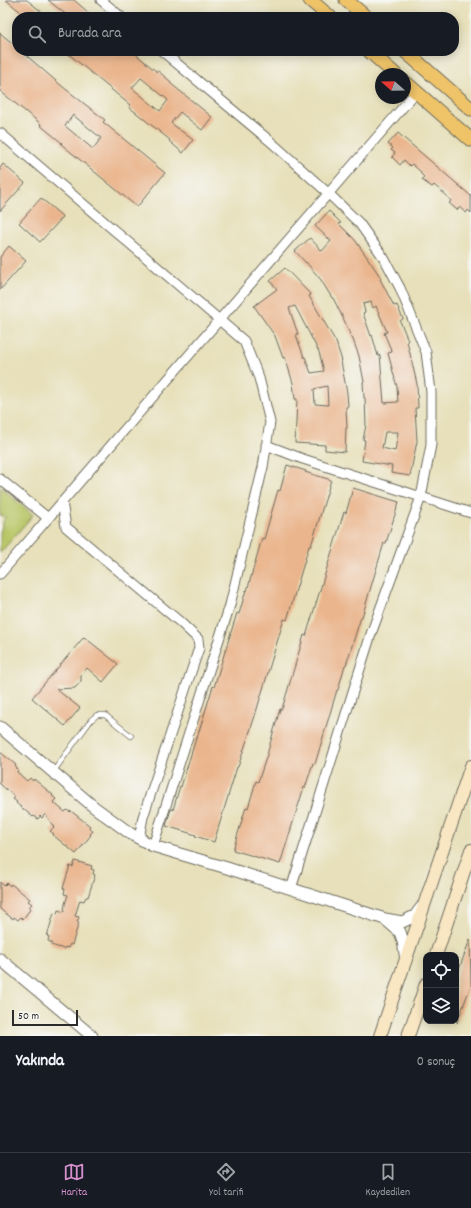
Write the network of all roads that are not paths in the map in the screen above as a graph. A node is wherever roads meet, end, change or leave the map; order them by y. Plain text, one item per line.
1 (101, 0) edge
2 (310, 0) edge
3 (346, 0) edge
4 (115, 12) edge
5 (324, 12) edge
6 (360, 12) edge
7 (168, 56) edge
8 (375, 56) edge
9 (411, 56) edge
10 (388, 68) edge
11 (411, 87) edge
12 (416, 92) junction
13 (471, 109) edge
14 (0, 133) edge
15 (471, 140) edge
16 (328, 193) junction
17 (219, 319) junction
18 (266, 445) junction
19 (0, 479) edge
20 (421, 497) junction
21 (62, 502) junction
22 (471, 513) edge
23 (48, 518) junction
24 (0, 574) edge
25 (0, 727) edge
26 (131, 736) dead end
27 (471, 766) edge
28 (53, 772) junction
29 (139, 839) junction
30 (153, 846) junction
31 (471, 850) edge
32 (291, 889) junction
33 (426, 902) junction
34 (385, 919) junction
35 (437, 952) edge
36 (0, 959) edge
37 (406, 960) junction
38 (425, 988) edge
39 (92, 1036) edge
40 (380, 1036) edge
41 (408, 1036) edge

1 - 4 street
2 - 5 main road
3 - 6 main road
7 - 16 street
8 - 10 main road
9 - 13 main road
11 - 12 main road
12 - 15 main road
12 - 16 street
14 - 17 street
16 - 17 street
16 - 20 street
17 - 18 street
17 - 21 street
18 - 20 street
18 - 30 street
19 - 23 street
20 - 22 street
20 - 32 street
21 - 23 street
21 - 29 street
23 - 24 street
25 - 28 street
26 - 28 lane
27 - 33 main road
28 - 29 street
29 - 30 street
30 - 32 street
31 - 35 main road
32 - 34 street
33 - 34 street
33 - 37 main road
34 - 37 street
36 - 39 street
37 - 40 main road
38 - 41 main road

